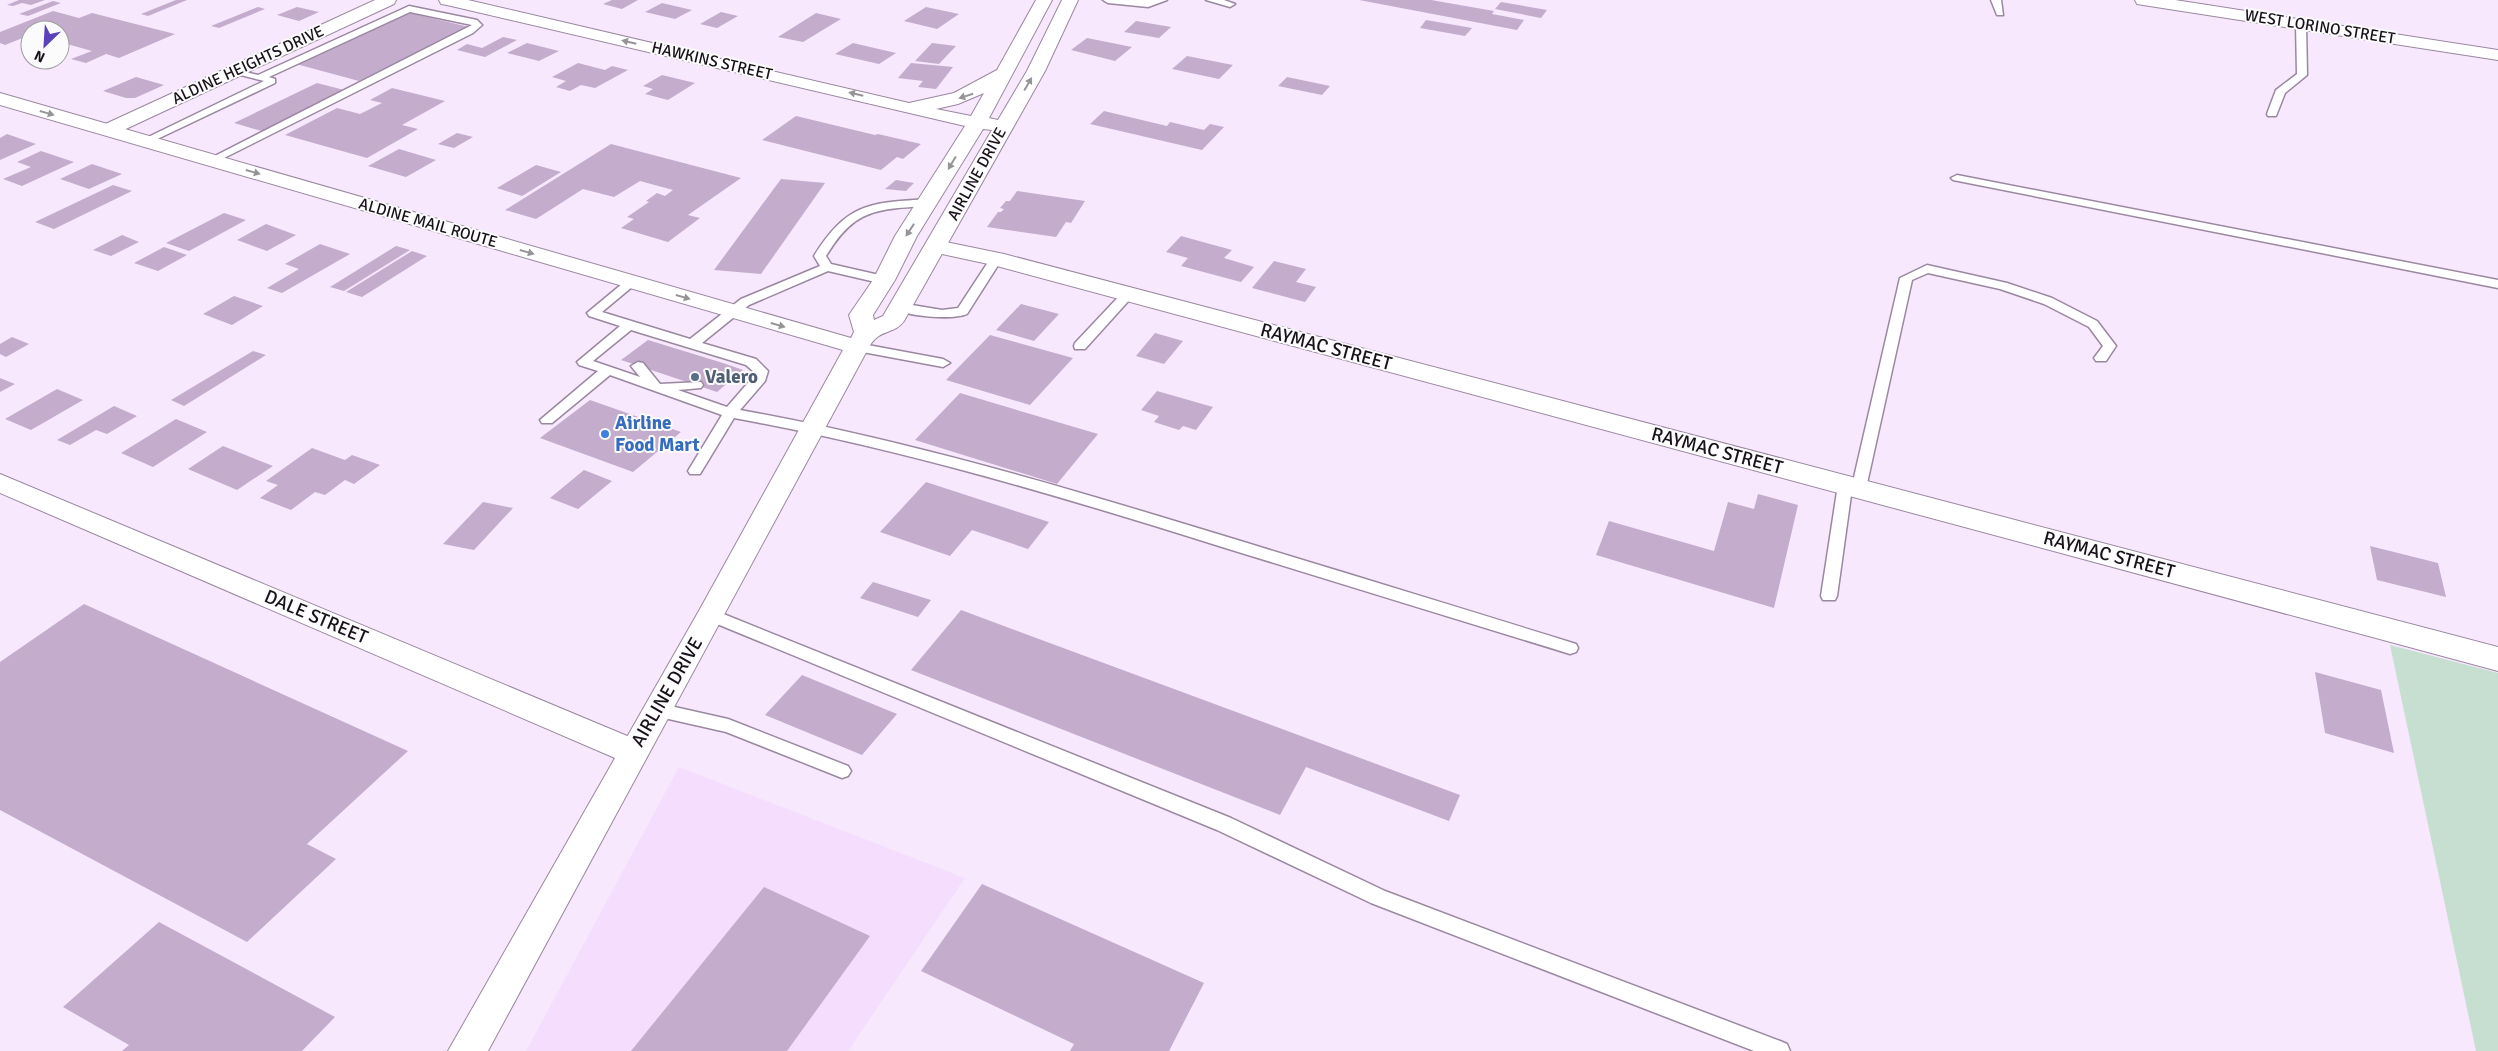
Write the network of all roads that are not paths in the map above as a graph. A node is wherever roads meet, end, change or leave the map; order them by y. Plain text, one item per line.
1 (388, 0) edge
2 (447, 0) edge
3 (1044, 0) edge
4 (1070, 0) edge
5 (1108, 0) edge
6 (1162, 0) edge
7 (1211, 0) edge
8 (1996, 0) edge
9 (2143, 0) edge
10 (1230, 4) dead end
11 (2000, 13) dead end
12 (2301, 24) junction
13 (2498, 55) edge
14 (1006, 70) junction
15 (236, 71) junction
16 (259, 78) junction
17 (0, 99) edge
18 (903, 106) junction
19 (2272, 114) dead end
20 (976, 124) junction
21 (1004, 126) junction
22 (108, 130) junction
23 (145, 141) junction
24 (212, 160) junction
25 (1957, 178) dead end
26 (928, 202) junction
27 (936, 246) junction
28 (996, 259) junction
29 (827, 267) junction
30 (884, 280) junction
31 (632, 282) junction
32 (2498, 284) edge
33 (1128, 294) junction
34 (900, 307) junction
35 (732, 311) junction
36 (630, 325) junction
37 (861, 340) junction
38 (665, 345) dead end
39 (1080, 346) dead end
40 (697, 349) junction
41 (2101, 358) dead end
42 (722, 363) dead end
43 (943, 363) dead end
44 (638, 366) dead end
45 (608, 370) junction
46 (669, 376) dead end
47 (696, 385) dead end
48 (656, 387) junction
49 (730, 413) junction
50 (547, 420) dead end
51 (813, 428) junction
52 (695, 471) dead end
53 (0, 483) edge
54 (1852, 487) junction
55 (1829, 596) dead end
56 (711, 615) junction
57 (1570, 648) dead end
58 (2498, 658) edge
59 (657, 710) junction
60 (633, 752) junction
61 (842, 771) dead end
62 (467, 1051) edge
63 (1780, 1051) edge

1 - 15 main road, ALDINE HEIGHTS DRIVE
18 -> 2 main road, HAWKINS STREET
3 - 14 main road, AIRLINE DRIVE
21 -> 4 main road, AIRLINE DRIVE
5 - 6 lane
7 - 10 lane
8 - 11 lane
9 - 12 main road, WEST LORINO STREET
12 - 13 main road, WEST LORINO STREET
12 - 19 lane
14 -> 18 main road
14 - 20 main road, AIRLINE DRIVE
15 - 16 lane
15 - 22 main road, ALDINE HEIGHTS DRIVE
16 - 23 lane
16 - 24 lane
17 -> 22 main road, ALDINE MAIL ROUTE
18 - 20 main road, HAWKINS STREET
20 - 21 main road, HAWKINS STREET
20 -> 26 main road, AIRLINE DRIVE
21 - 27 main road, AIRLINE DRIVE
22 - 23 main road, ALDINE MAIL ROUTE
23 - 24 main road, ALDINE MAIL ROUTE
24 -> 31 main road, ALDINE MAIL ROUTE
25 - 32 lane
26 - 29 lane
26 -> 30 main road, AIRLINE DRIVE
27 - 28 main road, RAYMAC STREET
27 - 34 main road, AIRLINE DRIVE
28 - 33 main road, RAYMAC STREET
28 - 34 lane
29 - 30 lane
29 - 35 lane
30 - 37 main road, AIRLINE DRIVE
31 -> 35 main road, ALDINE MAIL ROUTE
31 - 36 lane
33 - 39 lane
33 - 54 main road, RAYMAC STREET
34 - 37 main road, AIRLINE DRIVE
35 -> 37 main road, ALDINE MAIL ROUTE
35 - 40 lane
36 - 40 lane
36 - 45 lane
37 - 43 lane
37 - 51 main road, AIRLINE DRIVE
38 - 40 lane
40 - 42 lane
40 - 49 lane
41 - 54 lane
44 - 48 lane
45 - 48 lane
45 - 50 lane
46 - 48 lane
47 - 48 lane
48 - 49 lane
49 - 51 lane
49 - 52 lane
51 - 56 main road, AIRLINE DRIVE
51 - 57 lane
53 - 60 main road, DALE STREET
54 - 55 lane
54 - 58 main road, RAYMAC STREET
56 - 59 main road, AIRLINE DRIVE
56 - 63 lane
59 - 60 main road, AIRLINE DRIVE
59 - 61 lane
60 - 62 main road, AIRLINE DRIVE

